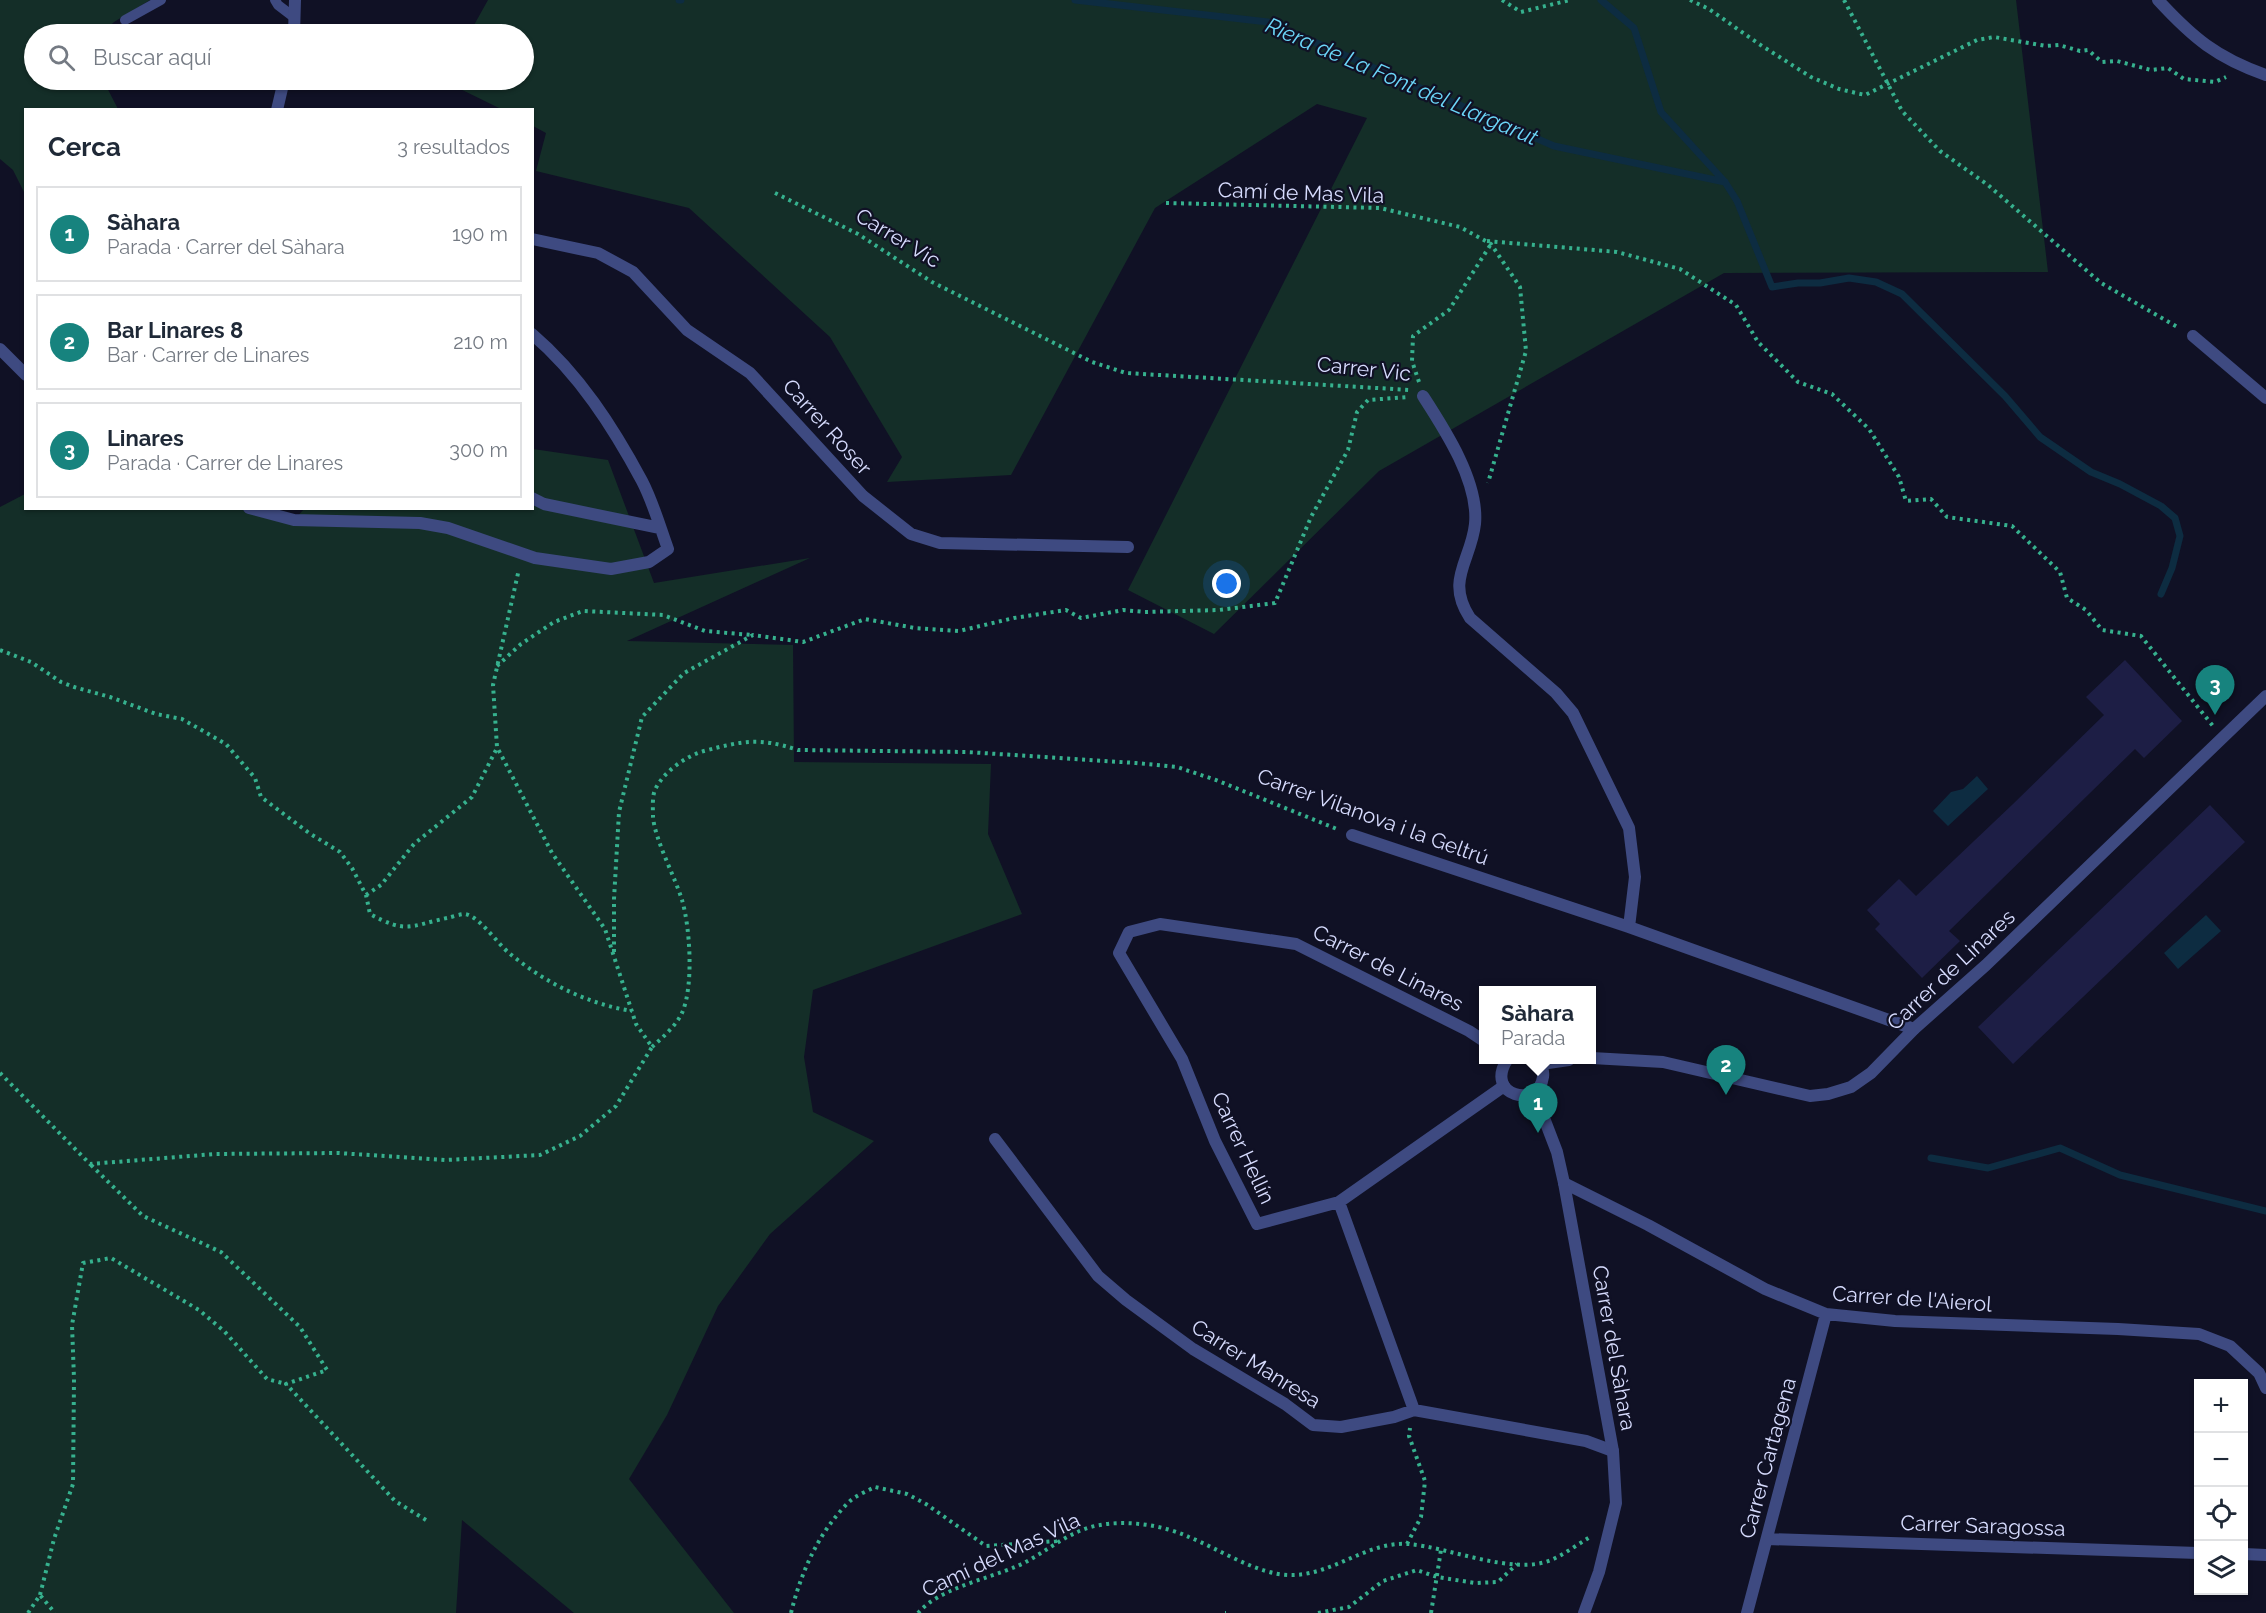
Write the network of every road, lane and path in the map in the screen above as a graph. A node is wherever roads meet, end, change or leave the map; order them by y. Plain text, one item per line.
1 (161, 0) edge
2 (275, 0) edge
3 (295, 0) edge
4 (1502, 0) edge
5 (1570, 0) edge
6 (1690, 0) edge
7 (1844, 0) edge
8 (2158, 0) edge
9 (296, 18) junction
10 (125, 20) dead end
11 (295, 24) edge
12 (2246, 68) junction
13 (2266, 75) edge
14 (1888, 85) junction
15 (282, 90) edge
16 (277, 108) edge
17 (775, 193) dead end
18 (1166, 203) dead end
19 (534, 239) edge
20 (1489, 243) junction
21 (534, 336) edge
22 (2193, 336) joint
23 (0, 349) edge
24 (24, 373) edge
25 (1424, 396) junction
26 (2266, 398) edge
27 (1485, 491) dead end
28 (534, 499) edge
29 (256, 510) edge
30 (660, 528) junction
31 (1128, 548) dead end
32 (523, 554) junction
33 (753, 635) junction
34 (0, 650) edge
35 (497, 666) junction
36 (2266, 696) edge
37 (2222, 738) junction
38 (497, 747) junction
39 (1352, 835) joint
40 (366, 895) junction
41 (1629, 927) junction
42 (1129, 932) joint
43 (614, 958) junction
44 (632, 1011) junction
45 (1914, 1029) junction
46 (1479, 1038) edge
47 (651, 1047) junction
48 (1596, 1058) edge
49 (1504, 1064) edge
50 (1540, 1064) edge
51 (0, 1073) edge
52 (1504, 1086) junction
53 (1534, 1092) junction
54 (995, 1139) dead end
55 (90, 1164) junction
56 (1564, 1183) junction
57 (1339, 1202) junction
58 (1826, 1314) junction
59 (286, 1384) junction
60 (2266, 1388) edge
61 (1414, 1410) junction
62 (1613, 1451) junction
63 (426, 1520) dead end
64 (1611, 1524) junction
65 (1767, 1539) junction
66 (1059, 1541) junction
67 (1407, 1544) junction
68 (1441, 1550) junction
69 (2194, 1552) edge
70 (2248, 1554) edge
71 (2266, 1555) edge
72 (1517, 1564) junction
73 (1437, 1577) junction
74 (40, 1595) junction
75 (28, 1613) edge
76 (55, 1613) edge
77 (791, 1613) edge
78 (918, 1613) edge
79 (1318, 1613) edge
80 (1431, 1613) edge
81 (1584, 1613) edge
82 (1747, 1613) edge

1 - 10 lane
2 - 9 lane
3 - 9 street
4 - 5 path
6 - 14 path
7 - 14 path
8 - 12 street
9 - 11 street
12 - 13 street
12 - 14 path
14 - 22 path
15 - 16 street
17 - 25 path, Carrer Vic
18 - 20 path, Camí de Mas Vila
19 - 31 street, Carrer Roser
20 - 25 path
20 - 27 path, Camí de Mas Vila
20 - 37 path
21 - 30 street
22 - 26 street
23 - 24 street
25 - 33 path
25 - 41 street, Carrer Vic
28 - 30 street
29 - 32 street
30 - 32 street
32 - 35 path
33 - 35 path
33 - 43 path
34 - 40 path
35 - 38 path
36 - 37 street, Carrer de Linares
37 - 45 street, Carrer de Linares
38 - 40 path
38 - 43 path
39 - 41 street, Carrer Vilanova i la Geltrú
39 - 47 path, Carrer Vilanova i la Geltrú
40 - 44 path
41 - 45 street, Carrer Vilanova i la Geltrú
42 - 46 street, Carrer de Linares
42 - 57 street, Carrer Hellín
43 - 44 path
44 - 47 path
45 - 48 street, Carrer de Linares
47 - 55 path, Carrer Vilanova i la Geltrú
49 - 52 street
50 - 53 street
51 - 55 path
52 - 53 street
52 - 57 street, Carrer Hellín
53 - 56 street, Carrer del Sàhara
54 - 61 street, Carrer Manresa
55 - 59 path
56 - 58 street, Carrer de l'Aierol
56 - 62 street, Carrer del Sàhara
57 - 61 street
58 - 60 street, Carrer de l'Aierol
58 - 65 street, Carrer Cartagena
59 - 63 path
59 - 74 path
61 - 62 street, Carrer Manresa
61 - 67 path
62 - 64 street, Carrer del Sàhara
64 - 72 path, Camí del Mas Vila
64 - 81 street, Carrer del Sàhara
65 - 69 street, Carrer Saragossa
65 - 82 street, Carrer Cartagena
66 - 67 path, Camí del Mas Vila
66 - 77 path
66 - 78 path, Camí del Mas Vila
67 - 68 path, Camí del Mas Vila
68 - 72 path, Camí del Mas Vila
68 - 73 path
70 - 71 street
72 - 73 path
73 - 79 path
73 - 80 path
74 - 75 path
74 - 76 path

